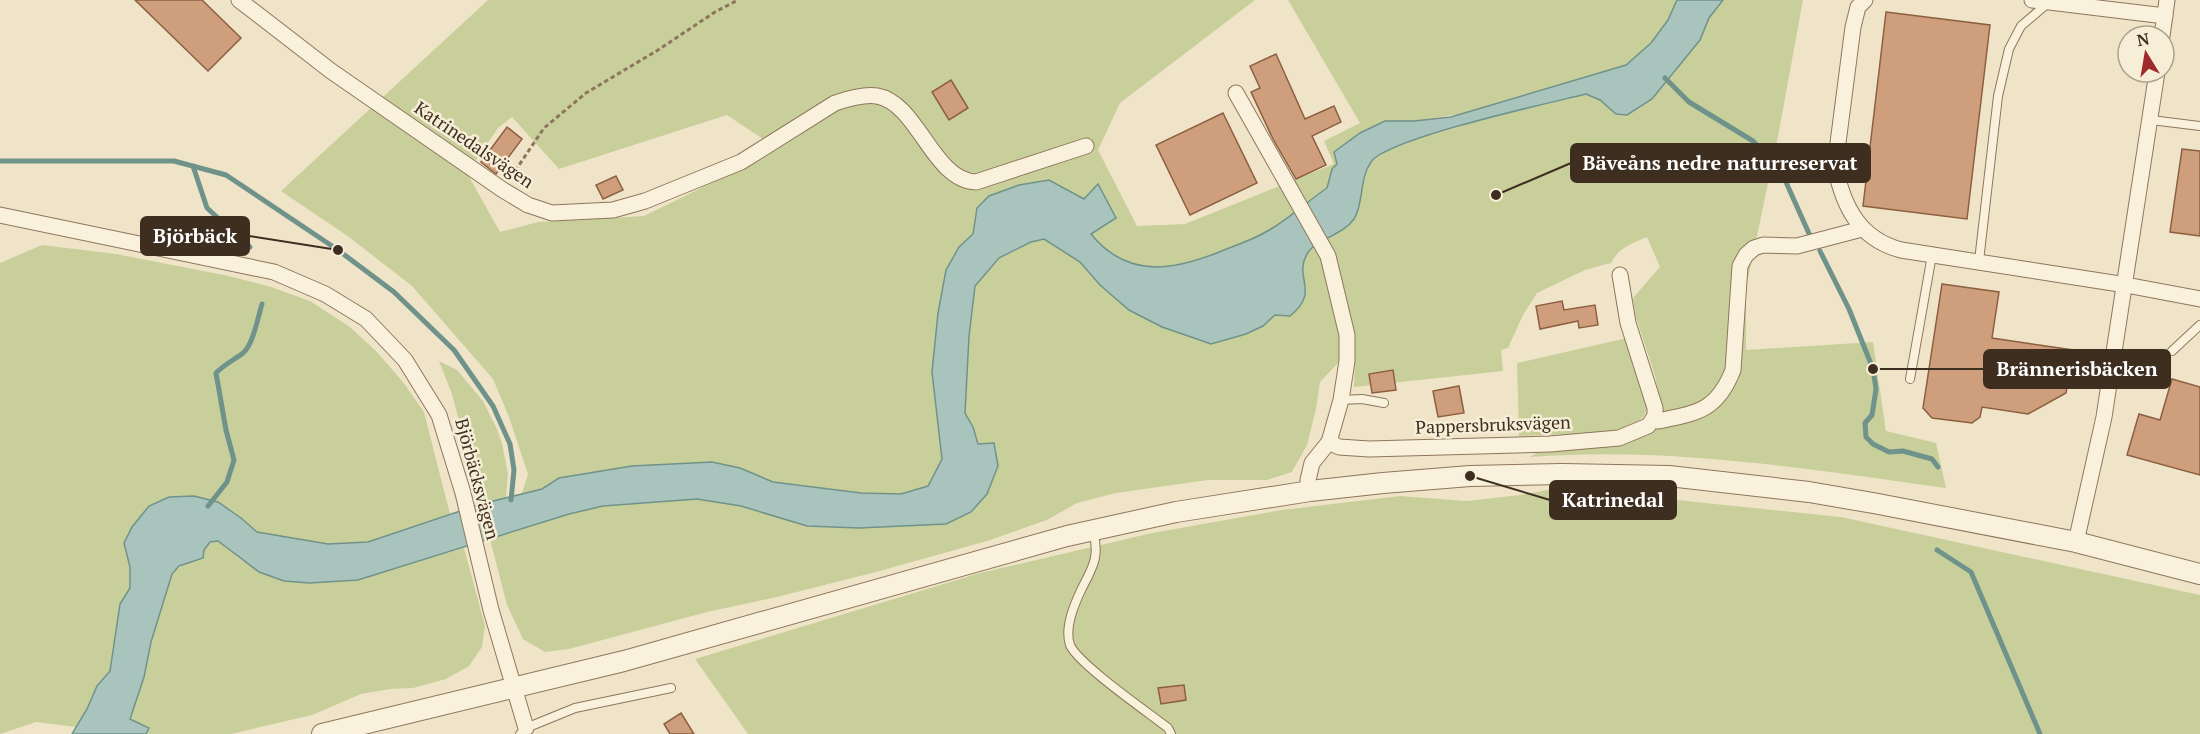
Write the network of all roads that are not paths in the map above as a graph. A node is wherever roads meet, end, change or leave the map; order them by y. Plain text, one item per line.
1 (239, 0) edge
2 (1865, 0) edge
3 (2032, 0) edge
4 (2167, 0) edge
5 (2049, 2) junction
6 (2165, 16) junction
7 (2164, 24) edge
8 (2156, 84) edge
9 (1236, 93) dead end
10 (2151, 120) junction
11 (2200, 126) edge
12 (1086, 146) dead end
13 (0, 215) edge
14 (1862, 229) junction
15 (1932, 255) junction
16 (1979, 261) junction
17 (1620, 275) dead end
18 (2126, 285) junction
19 (2200, 299) edge
20 (2200, 325) edge
21 (2172, 351) dead end
22 (1910, 379) dead end
23 (1341, 400) junction
24 (1384, 403) dead end
25 (1653, 419) junction
26 (1329, 442) junction
27 (1310, 491) junction
28 (1092, 530) junction
29 (2076, 542) junction
30 (2200, 574) edge
31 (515, 688) junction
32 (671, 688) dead end
33 (523, 731) edge
34 (322, 734) edge
35 (1171, 734) edge

1 - 12 street, Katrinedalsvägen
2 - 14 street
3 - 5 street
4 - 6 street
5 - 6 street
5 - 16 lane
6 - 7 street
8 - 10 street
9 - 23 street
10 - 11 lane
10 - 18 street
13 - 31 street, Björbäcksvägen
14 - 15 street
14 - 25 street, Pappersbruksvägen
15 - 16 street
15 - 22 lane
16 - 18 street
17 - 25 street
18 - 19 street
18 - 29 street
20 - 21 lane
23 - 24 lane
23 - 26 street
25 - 26 street, Pappersbruksvägen
26 - 27 street
27 - 28 street
27 - 29 street
28 - 31 street
28 - 35 lane
29 - 30 street
31 - 33 street, Björbäcksvägen
31 - 34 street
32 - 33 lane

